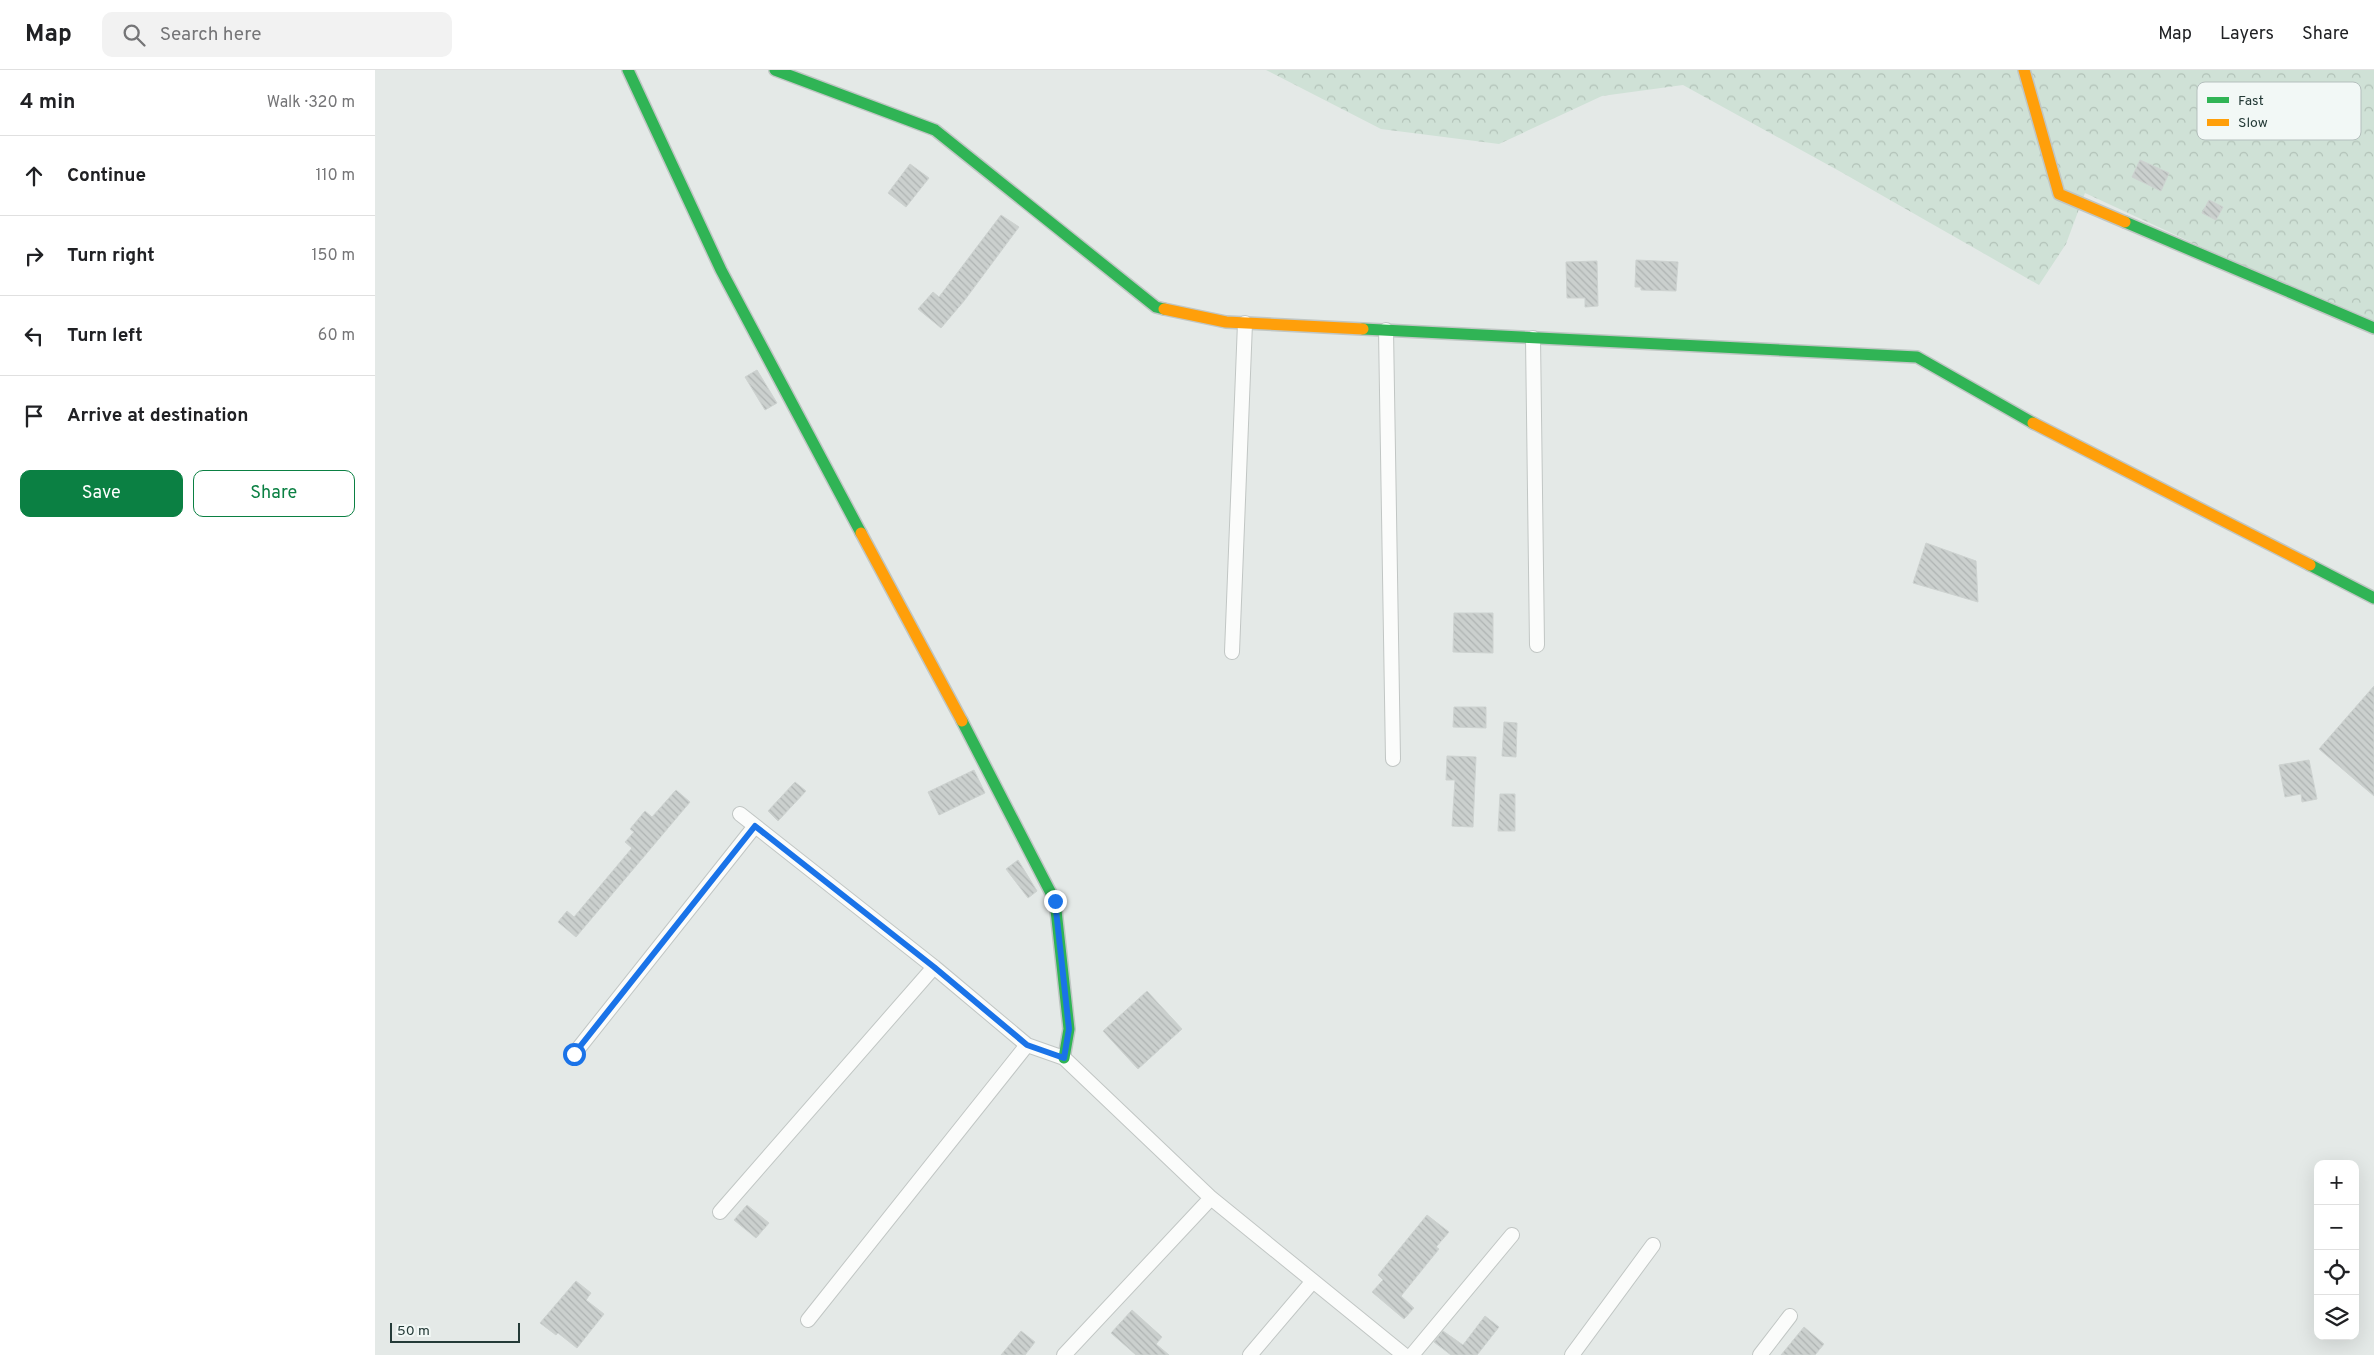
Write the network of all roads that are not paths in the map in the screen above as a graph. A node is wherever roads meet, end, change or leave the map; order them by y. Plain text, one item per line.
1 (628, 70) edge
2 (775, 70) edge
3 (2024, 70) edge
4 (1245, 322) junction
5 (2374, 328) edge
6 (1386, 330) junction
7 (1533, 338) junction
8 (2374, 598) edge
9 (1537, 645) dead end
10 (1232, 652) dead end
11 (1393, 759) dead end
12 (740, 814) dead end
13 (755, 826) junction
14 (934, 967) junction
15 (1027, 1045) junction
16 (574, 1054) dead end
17 (1064, 1058) junction
18 (1211, 1198) junction
19 (721, 1212) dead end
20 (1512, 1235) dead end
21 (1653, 1245) dead end
22 (1313, 1281) junction
23 (1790, 1316) dead end
24 (808, 1320) dead end
25 (1064, 1355) edge
26 (1250, 1355) edge
27 (1404, 1355) edge
28 (1412, 1355) edge
29 (1572, 1355) edge
30 (1760, 1355) edge

1 - 17 street
2 - 4 street
3 - 5 street
4 - 6 street
4 - 10 street
6 - 7 street
6 - 11 street
7 - 8 street
7 - 9 street
12 - 13 street
13 - 14 street
13 - 16 street
14 - 15 street
14 - 19 street
15 - 17 street
15 - 24 street
17 - 18 street
18 - 22 street
18 - 25 street
20 - 28 street
21 - 29 street
22 - 26 street
22 - 27 street
23 - 30 street

